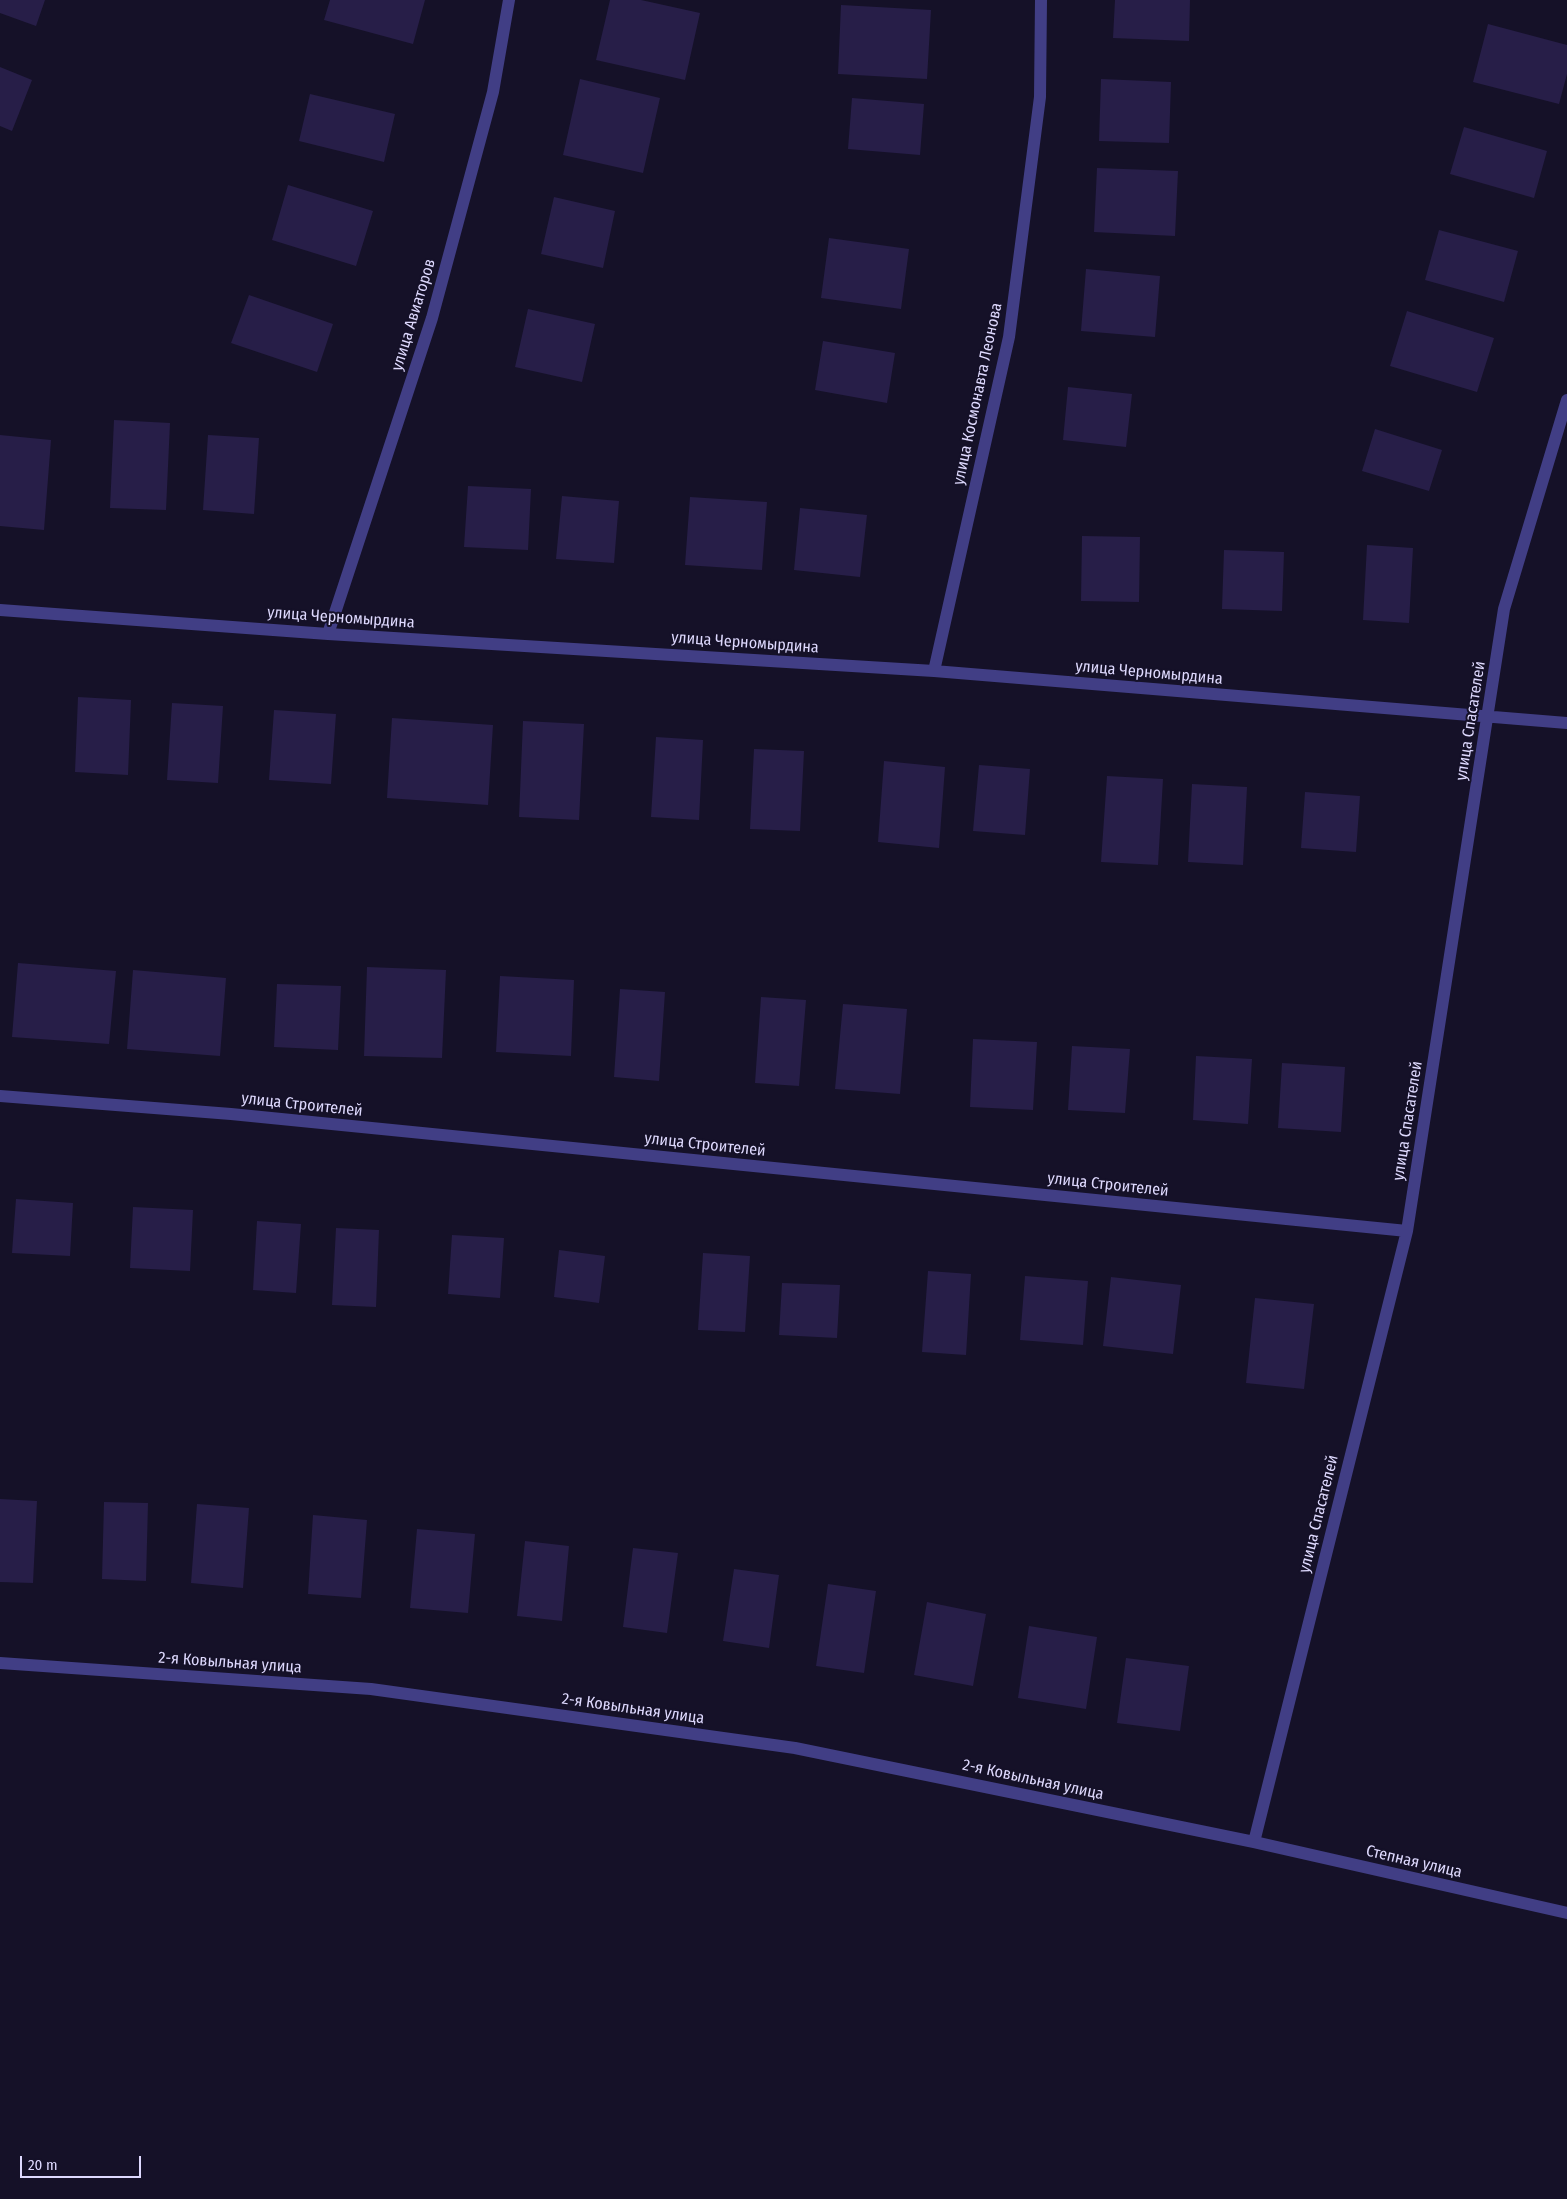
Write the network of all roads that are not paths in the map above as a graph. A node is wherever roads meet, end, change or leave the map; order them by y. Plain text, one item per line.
1 (509, 0) edge
2 (1041, 0) edge
3 (1567, 400) edge
4 (0, 610) edge
5 (328, 634) junction
6 (934, 671) junction
7 (1488, 717) junction
8 (1567, 723) edge
9 (0, 1096) edge
10 (1407, 1231) junction
11 (0, 1663) edge
12 (1254, 1842) junction
13 (1567, 1913) edge

1 - 5 street, улица Авиаторов
2 - 6 street, улица Космонавта Леонова
3 - 7 street, улица Спасателей
4 - 5 street, улица Черномырдина
5 - 6 street, улица Черномырдина
6 - 7 street, улица Черномырдина
7 - 8 street, улица Черномырдина
7 - 10 street, улица Спасателей
9 - 10 street, улица Строителей
10 - 12 street, улица Спасателей
11 - 12 street, 2-я Ковыльная улица
12 - 13 street, Степная улица

